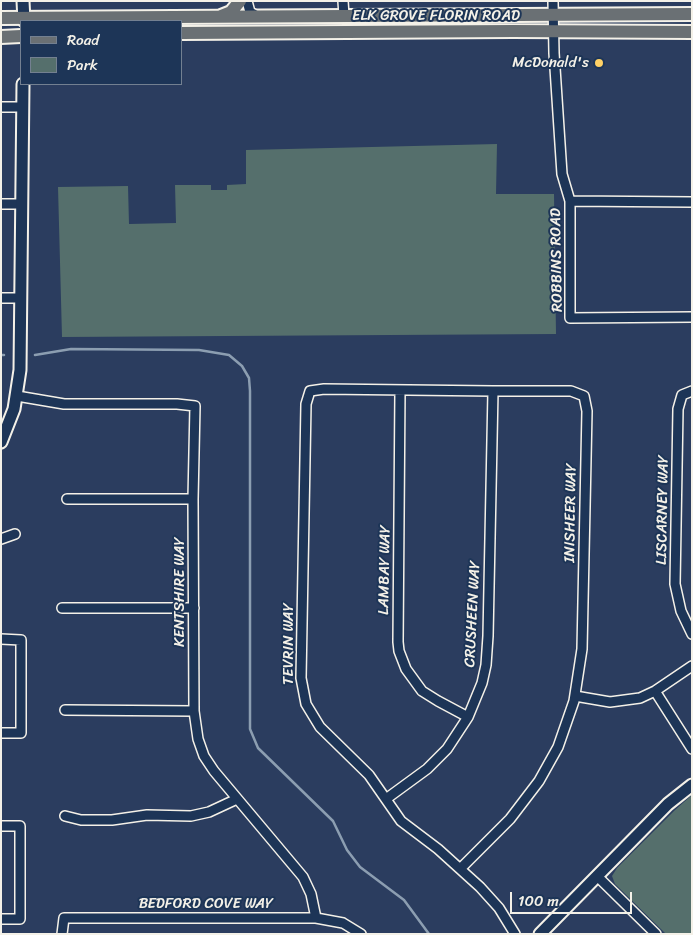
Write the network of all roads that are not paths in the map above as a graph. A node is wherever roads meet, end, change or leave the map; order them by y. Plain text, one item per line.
1 (23, 1) edge
2 (240, 1) edge
3 (247, 1) edge
4 (343, 1) edge
5 (554, 1) edge
6 (692, 14) edge
7 (554, 15) junction
8 (258, 16) junction
9 (344, 16) junction
10 (219, 17) junction
11 (1, 18) edge
12 (24, 20) edge
13 (554, 31) junction
14 (692, 32) edge
15 (182, 33) edge
16 (20, 36) edge
17 (1, 37) edge
18 (23, 85) edge
19 (1, 107) edge
20 (22, 107) junction
21 (570, 201) junction
22 (692, 202) edge
23 (1, 204) edge
24 (22, 204) junction
25 (1, 298) edge
26 (21, 298) junction
27 (692, 317) edge
28 (400, 390) junction
29 (310, 391) joint
30 (493, 391) junction
31 (692, 391) edge
32 (17, 396) junction
33 (1, 442) edge
34 (67, 499) dead end
35 (193, 499) junction
36 (15, 534) dead end
37 (1, 539) edge
38 (62, 608) dead end
39 (194, 608) junction
40 (692, 634) edge
41 (1, 639) edge
42 (692, 666) edge
43 (655, 691) junction
44 (575, 696) junction
45 (65, 710) dead end
46 (194, 711) junction
47 (468, 717) junction
48 (1, 733) edge
49 (692, 749) edge
50 (692, 785) edge
51 (237, 799) junction
52 (386, 799) junction
53 (65, 816) dead end
54 (1, 826) edge
55 (461, 868) junction
56 (598, 876) junction
57 (316, 918) junction
58 (1, 919) edge
59 (62, 934) edge
60 (360, 934) edge
61 (516, 934) edge
62 (540, 934) edge
63 (655, 934) edge

1 - 12 street
2 - 10 main road
3 - 8 street
4 - 9 street
5 - 7 street, ROBBINS ROAD
6 - 7 main road, ELK GROVE FLORIN ROAD
7 - 9 main road, ELK GROVE FLORIN ROAD
7 - 13 street, ROBBINS ROAD
8 - 9 main road, ELK GROVE FLORIN ROAD
8 - 10 main road, ELK GROVE FLORIN ROAD
10 - 12 main road, ELK GROVE FLORIN ROAD
11 - 12 main road, ELK GROVE FLORIN ROAD
13 - 14 main road, ELK GROVE FLORIN ROAD
13 - 15 main road, ELK GROVE FLORIN ROAD
13 - 21 street, ROBBINS ROAD
16 - 17 main road
18 - 20 street
19 - 20 street
20 - 24 street
21 - 22 street, ROBBINS ROAD
21 - 27 street, ROBBINS ROAD
23 - 24 street
24 - 26 street
25 - 26 street
26 - 32 street
28 - 29 street, INISHEER WAY
28 - 30 street, INISHEER WAY
28 - 47 street, LAMBAY WAY
29 - 52 street, TEVRIN WAY
30 - 44 street, INISHEER WAY
30 - 47 street, CRUSHEEN WAY
31 - 40 street, LISCARNEY WAY
32 - 33 street
32 - 35 street, KENTSHIRE WAY
34 - 35 street
35 - 39 street, KENTSHIRE WAY
36 - 37 street
38 - 39 street
39 - 46 street, KENTSHIRE WAY
41 - 48 street
42 - 43 street
43 - 44 street
43 - 49 street
44 - 55 street, INISHEER WAY
45 - 46 street
46 - 51 street, KENTSHIRE WAY
47 - 52 street, CRUSHEEN WAY
50 - 56 street
51 - 53 street
51 - 57 street, KENTSHIRE WAY
52 - 55 street, TEVRIN WAY
54 - 58 street
55 - 61 street, TEVRIN WAY
56 - 62 street
56 - 63 street
57 - 59 street, BEDFORD COVE WAY
57 - 60 street, BEDFORD COVE WAY

